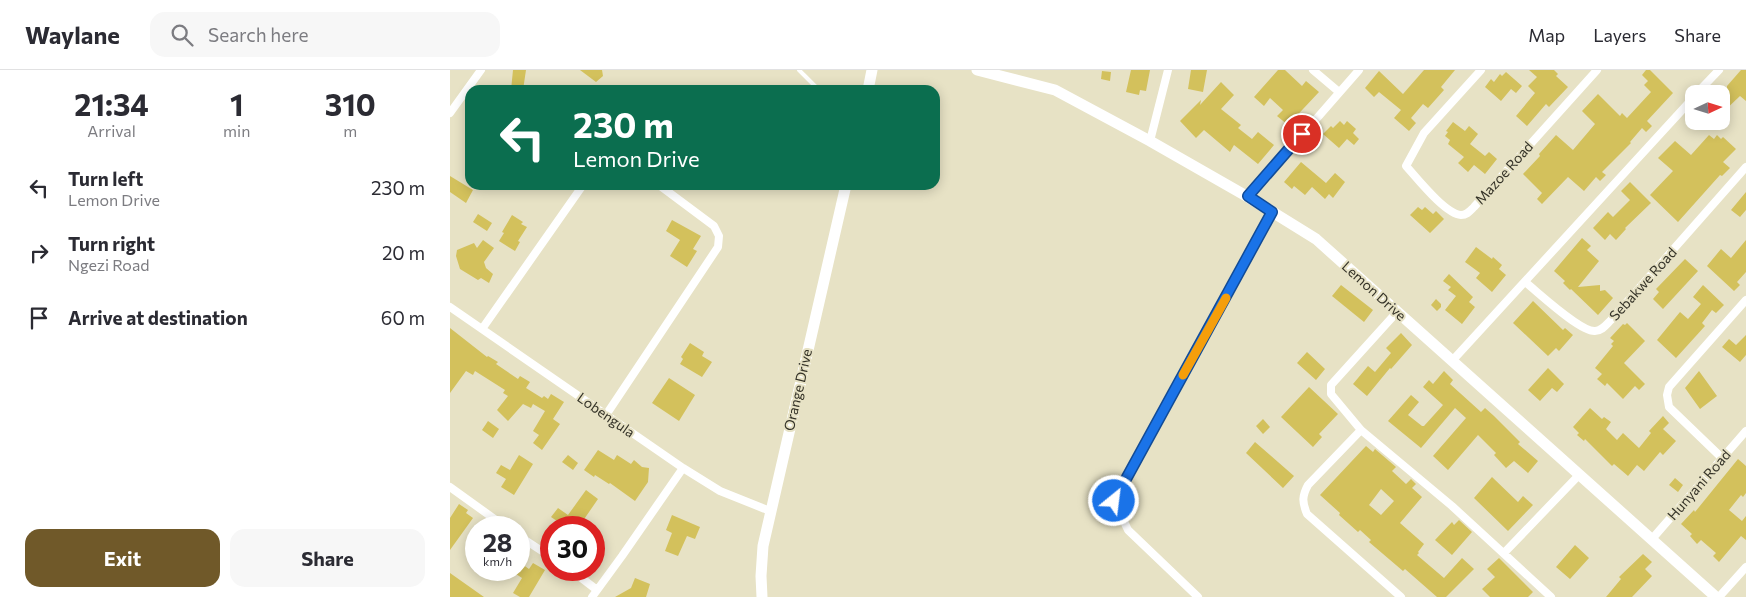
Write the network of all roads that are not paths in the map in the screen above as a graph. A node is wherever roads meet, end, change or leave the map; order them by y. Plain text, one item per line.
1 (481, 70) edge
2 (799, 70) edge
3 (872, 70) edge
4 (977, 70) edge
5 (1168, 70) edge
6 (1313, 70) edge
7 (1359, 70) edge
8 (1481, 70) edge
9 (1597, 70) edge
10 (1719, 70) edge
11 (468, 85) edge
12 (814, 85) edge
13 (869, 85) edge
14 (1705, 85) edge
15 (465, 88) edge
16 (1340, 92) junction
17 (453, 102) edge
18 (1685, 106) edge
19 (450, 113) edge
20 (1150, 141) junction
21 (1746, 167) edge
22 (579, 190) edge
23 (666, 190) edge
24 (845, 190) edge
25 (1248, 196) junction
26 (1272, 212) junction
27 (1525, 282) junction
28 (1746, 300) edge
29 (450, 307) edge
30 (1396, 312) junction
31 (482, 329) junction
32 (1452, 361) junction
33 (606, 415) junction
34 (1361, 430) junction
35 (1746, 431) edge
36 (1722, 458) junction
37 (683, 468) junction
38 (1578, 475) junction
39 (450, 488) edge
40 (770, 510) junction
41 (490, 516) edge
42 (1652, 539) junction
43 (1504, 553) junction
44 (1746, 568) edge
45 (585, 581) edge
46 (597, 590) junction
47 (592, 597) edge
48 (762, 597) edge
49 (1198, 597) edge
50 (1401, 597) edge
51 (1551, 597) edge
52 (1717, 597) edge

1 - 11 street
2 - 12 lane
3 - 13 street
4 - 20 street, Lemon Drive
5 - 20 street
6 - 16 street
7 - 16 street
8 - 9 street, Mazoe Road
10 - 14 street
15 - 17 street
16 - 25 street
17 - 19 street
18 - 27 street
20 - 25 street, Lemon Drive
21 - 27 street, Sebakwe Road
22 - 31 street
23 - 33 street
24 - 40 street, Orange Drive
25 - 26 street, Lemon Drive
26 - 30 street, Lemon Drive
26 - 49 street
27 - 32 street
28 - 36 street, Hunyani Road
29 - 31 street, Lobengula
30 - 32 street, Lemon Drive
30 - 34 street
31 - 33 street, Lobengula
32 - 38 street, Lemon Drive
33 - 37 street, Lobengula
34 - 43 street
34 - 50 street
35 - 36 street, Hunyani Road
36 - 42 street, Hunyani Road
37 - 40 street, Lobengula
37 - 46 street
38 - 42 street, Lemon Drive
38 - 43 street
39 - 41 street
40 - 48 street, Orange Drive
42 - 52 street, Lemon Drive
43 - 51 street
44 - 52 street
45 - 46 street
46 - 47 street

